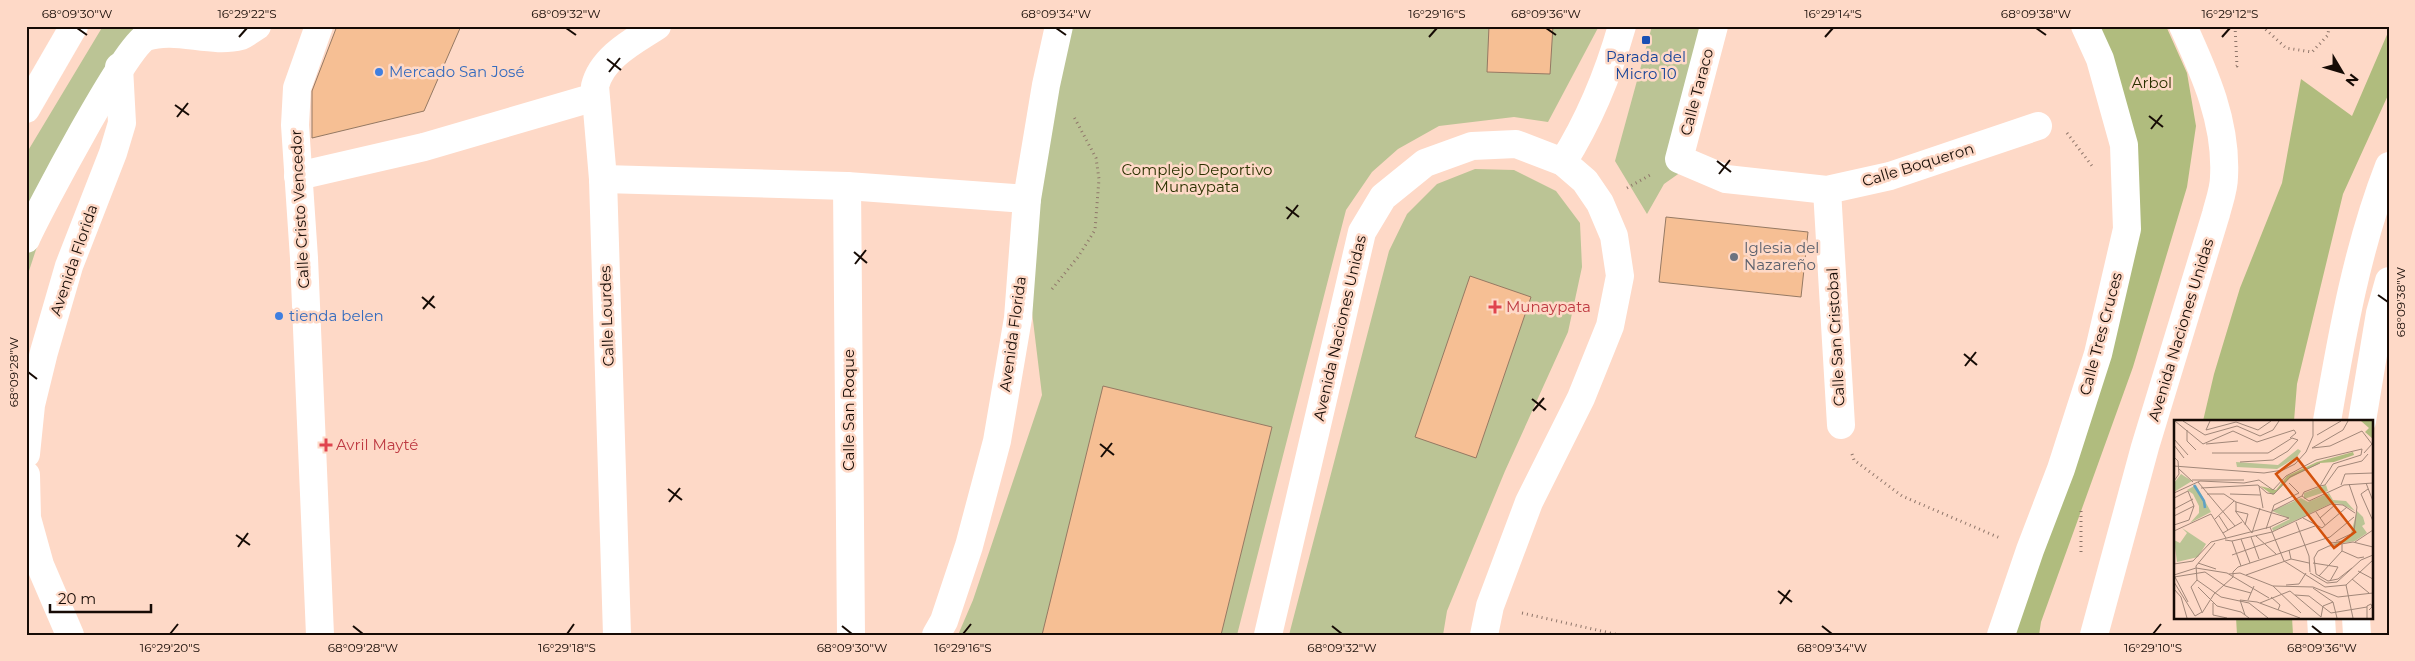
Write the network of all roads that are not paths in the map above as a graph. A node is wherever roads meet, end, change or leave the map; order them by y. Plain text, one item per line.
1 (74, 26) edge
2 (257, 26) edge
3 (657, 26) edge
4 (1059, 26) edge
5 (1622, 26) edge
6 (1714, 26) edge
7 (2085, 26) edge
8 (2183, 26) edge
9 (315, 27) edge
10 (119, 67) junction
11 (595, 97) junction
12 (26, 109) edge
13 (2038, 126) road end
14 (1680, 159) joint
15 (1563, 162) junction
16 (2389, 166) edge
17 (298, 176) junction
18 (603, 179) junction
19 (847, 186) junction
20 (1827, 190) junction
21 (1027, 199) junction
22 (26, 239) edge
23 (2389, 281) edge
24 (2327, 420) edge
25 (2362, 420) edge
26 (1841, 425) road end
27 (26, 454) edge
28 (26, 475) edge
29 (2322, 618) edge
30 (2356, 618) edge
31 (70, 635) edge
32 (320, 635) edge
33 (617, 635) edge
34 (851, 635) edge
35 (936, 635) edge
36 (1268, 635) edge
37 (1484, 635) edge
38 (2001, 635) edge
39 (2094, 635) edge
40 (2322, 635) edge
41 (2357, 635) edge

1 - 12 main road
2 - 10 main road
3 - 11 main road, Calle Lourdes
4 - 21 main road, Avenida Florida
5 - 15 main road
6 - 14 main road, Calle Taraco
7 - 38 main road, Calle Tres Cruces
8 - 39 main road, Avenida Naciones Unidas
9 - 17 main road, Calle Cristo Vencedor
10 - 22 main road
10 - 27 main road, Avenida Florida
11 - 17 main road
11 - 18 main road, Calle Lourdes
13 - 20 main road, Calle Boqueron
14 - 20 main road, Calle Boqueron
15 - 36 main road, Avenida Naciones Unidas
15 - 37 main road, Avenida Naciones Unidas
16 - 24 main road
17 - 32 main road, Calle Cristo Vencedor
18 - 19 main road
18 - 33 main road, Calle Lourdes
19 - 21 main road
19 - 34 main road, Calle San Roque
20 - 26 main road, Calle San Cristobal
21 - 35 main road, Avenida Florida
23 - 25 main road
28 - 31 main road
29 - 40 main road
30 - 41 main road

